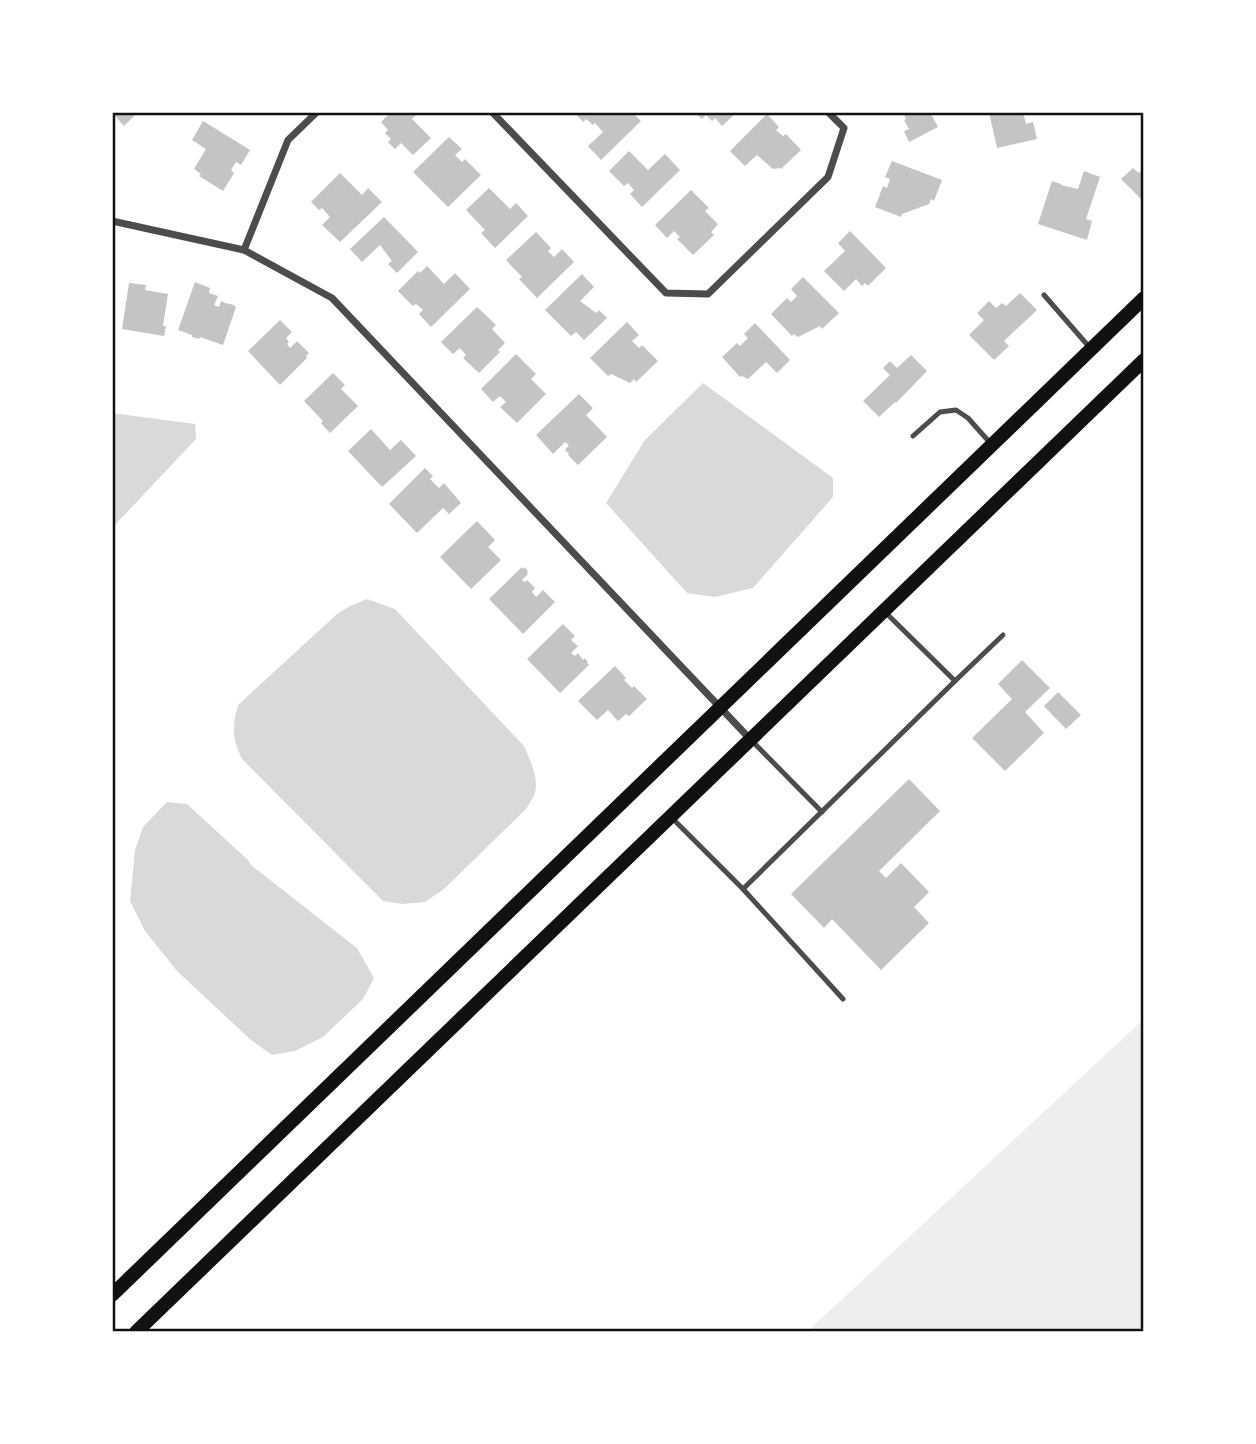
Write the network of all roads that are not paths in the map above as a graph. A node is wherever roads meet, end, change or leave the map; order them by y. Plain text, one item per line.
1 (317, 112) edge
2 (492, 112) edge
3 (828, 112) edge
4 (112, 221) edge
5 (244, 250) junction
6 (1044, 295) dead end
7 (1144, 298) edge
8 (1091, 349) junction
9 (1144, 360) edge
10 (913, 436) dead end
11 (992, 445) junction
12 (884, 611) junction
13 (1003, 635) dead end
14 (955, 681) junction
15 (720, 708) junction
16 (751, 740) junction
17 (822, 812) junction
18 (671, 817) junction
19 (743, 889) junction
20 (843, 999) dead end
21 (112, 1295) edge
22 (136, 1332) edge

1 - 5 street
2 - 3 street
4 - 5 street
5 - 15 street
6 - 8 lane
7 - 8 main road
8 - 11 main road
9 - 12 main road
10 - 11 lane
11 - 15 main road
12 - 14 lane
12 - 16 main road
13 - 14 lane
14 - 17 lane
15 - 16 street
15 - 21 main road
16 - 17 lane
16 - 18 main road
17 - 19 lane
18 - 19 lane
18 - 22 main road
19 - 20 lane

